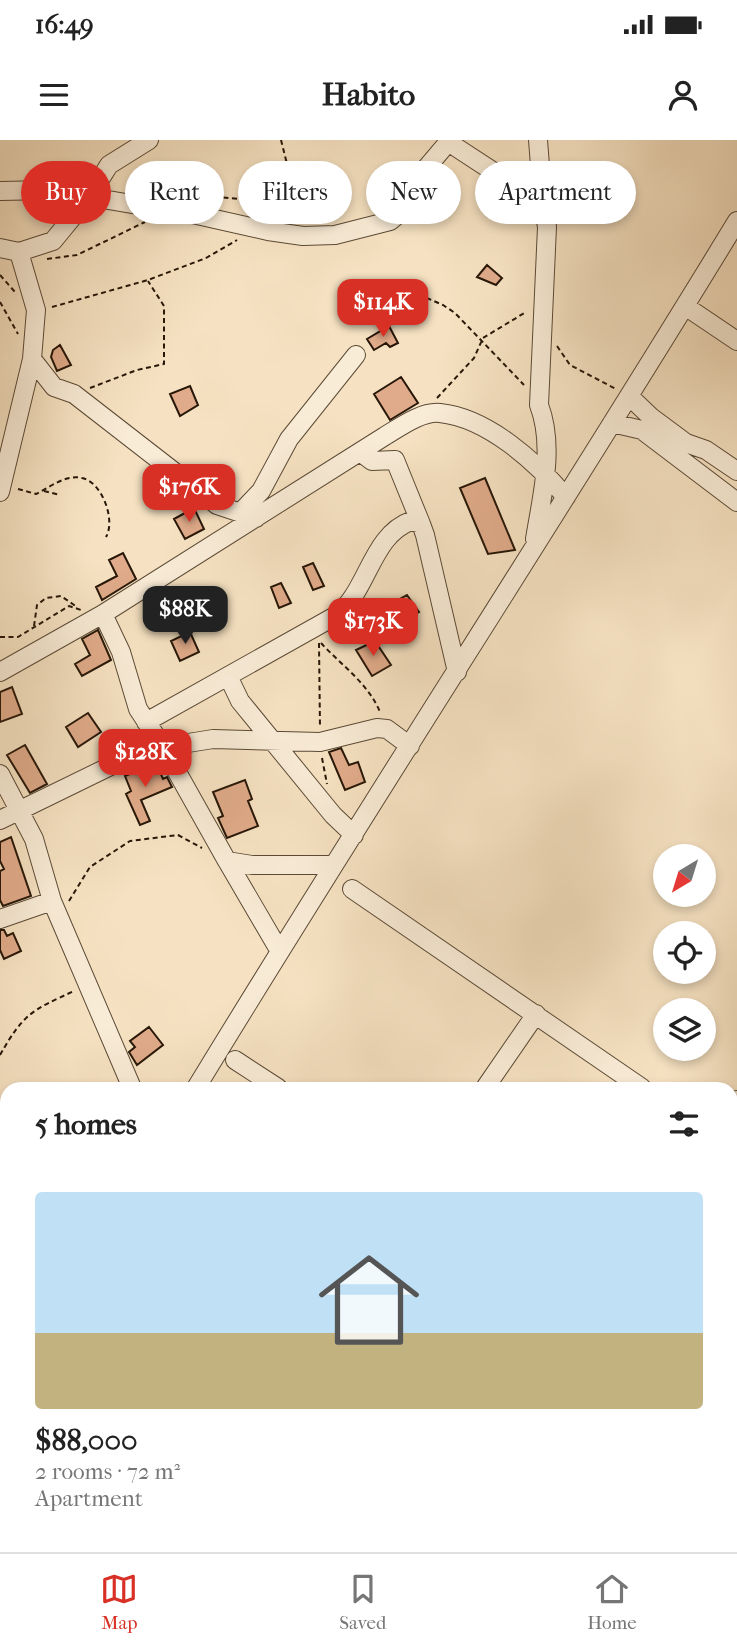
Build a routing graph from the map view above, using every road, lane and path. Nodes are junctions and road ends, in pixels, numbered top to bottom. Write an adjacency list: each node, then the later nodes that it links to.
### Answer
1 (149, 140): 6 (street)
2 (538, 140): 5 (street)
3 (449, 141): 4 (street); 9 (street)
4 (479, 161)
5 (540, 161)
6 (111, 164)
7 (0, 191): 8 (street)
8 (21, 191)
9 (111, 201)
10 (737, 221): 20 (street)
11 (67, 224): 15 (street)
12 (546, 224): 19 (street)
13 (242, 238): 16 (path)
14 (0, 248): 15 (street)
15 (19, 253): 21 (street)
16 (148, 280): 21 (path); 30 (path)
17 (411, 291): 24 (path)
18 (0, 302): 22 (path)
19 (543, 302): 24 (path); 41 (street)
20 (685, 306): 23 (street); 31 (street)
21 (36, 310): 27 (street)
22 (20, 337)
23 (737, 341)
24 (481, 342): 28 (path); 33 (path)
25 (555, 344): 31 (path)
26 (356, 355): 48 (street)
27 (33, 359): 29 (street); 32 (street)
28 (525, 386)
29 (54, 387): 30 (street); 32 (street)
30 (74, 394): 47 (street)
31 (629, 396): 34 (street); 35 (street)
32 (23, 397): 42 (street)
33 (438, 412): 38 (street); 41 (street)
34 (612, 423): 35 (street); 45 (street)
35 (647, 424): 36 (street)
36 (668, 439): 37 (street); 39 (street)
37 (706, 450): 39 (street); 40 (street)
38 (360, 452): 48 (street); 49 (street)
39 (693, 471): 46 (street)
40 (737, 471)
41 (545, 472): 45 (street); 52 (street)
42 (2, 487): 43 (path)
43 (43, 491): 44 (path); 50 (path)
44 (60, 495)
45 (566, 497): 52 (street)
46 (737, 502)
47 (217, 505): 48 (street); 51 (street)
48 (248, 515): 51 (street)
49 (421, 524): 56 (street); 58 (street)
50 (106, 537)
51 (222, 539): 54 (street)
52 (534, 546): 58 (street)
53 (78, 608): 54 (path); 55 (path); 55 (path)
54 (98, 617): 59 (street); 61 (street)
55 (34, 626): 57 (path)
56 (315, 627): 60 (street); 62 (path)
57 (0, 638)
58 (457, 672): 64 (street)
59 (0, 673)
60 (228, 676): 61 (street); 63 (street)
61 (146, 722): 65 (street)
62 (387, 729): 63 (street); 64 (street)
63 (274, 743): 65 (street); 69 (street)
64 (410, 746): 69 (street)
65 (163, 747): 67 (street); 70 (street)
66 (0, 774): 67 (street)
67 (20, 813): 68 (street); 73 (street)
68 (0, 820)
69 (354, 835): 71 (street)
70 (227, 861): 71 (street); 73 (path); 75 (street)
71 (333, 865): 75 (street)
72 (352, 888): 77 (street)
73 (56, 909): 74 (street); 76 (street)
74 (0, 919)
75 (279, 950): 81 (street)
76 (88, 984): 78 (path); 80 (street)
77 (536, 1014): 83 (street); 84 (street)
78 (0, 1055)
79 (235, 1060): 82 (street)
80 (129, 1082)
81 (200, 1082)
82 (269, 1082)
83 (489, 1082)
84 (633, 1082)

